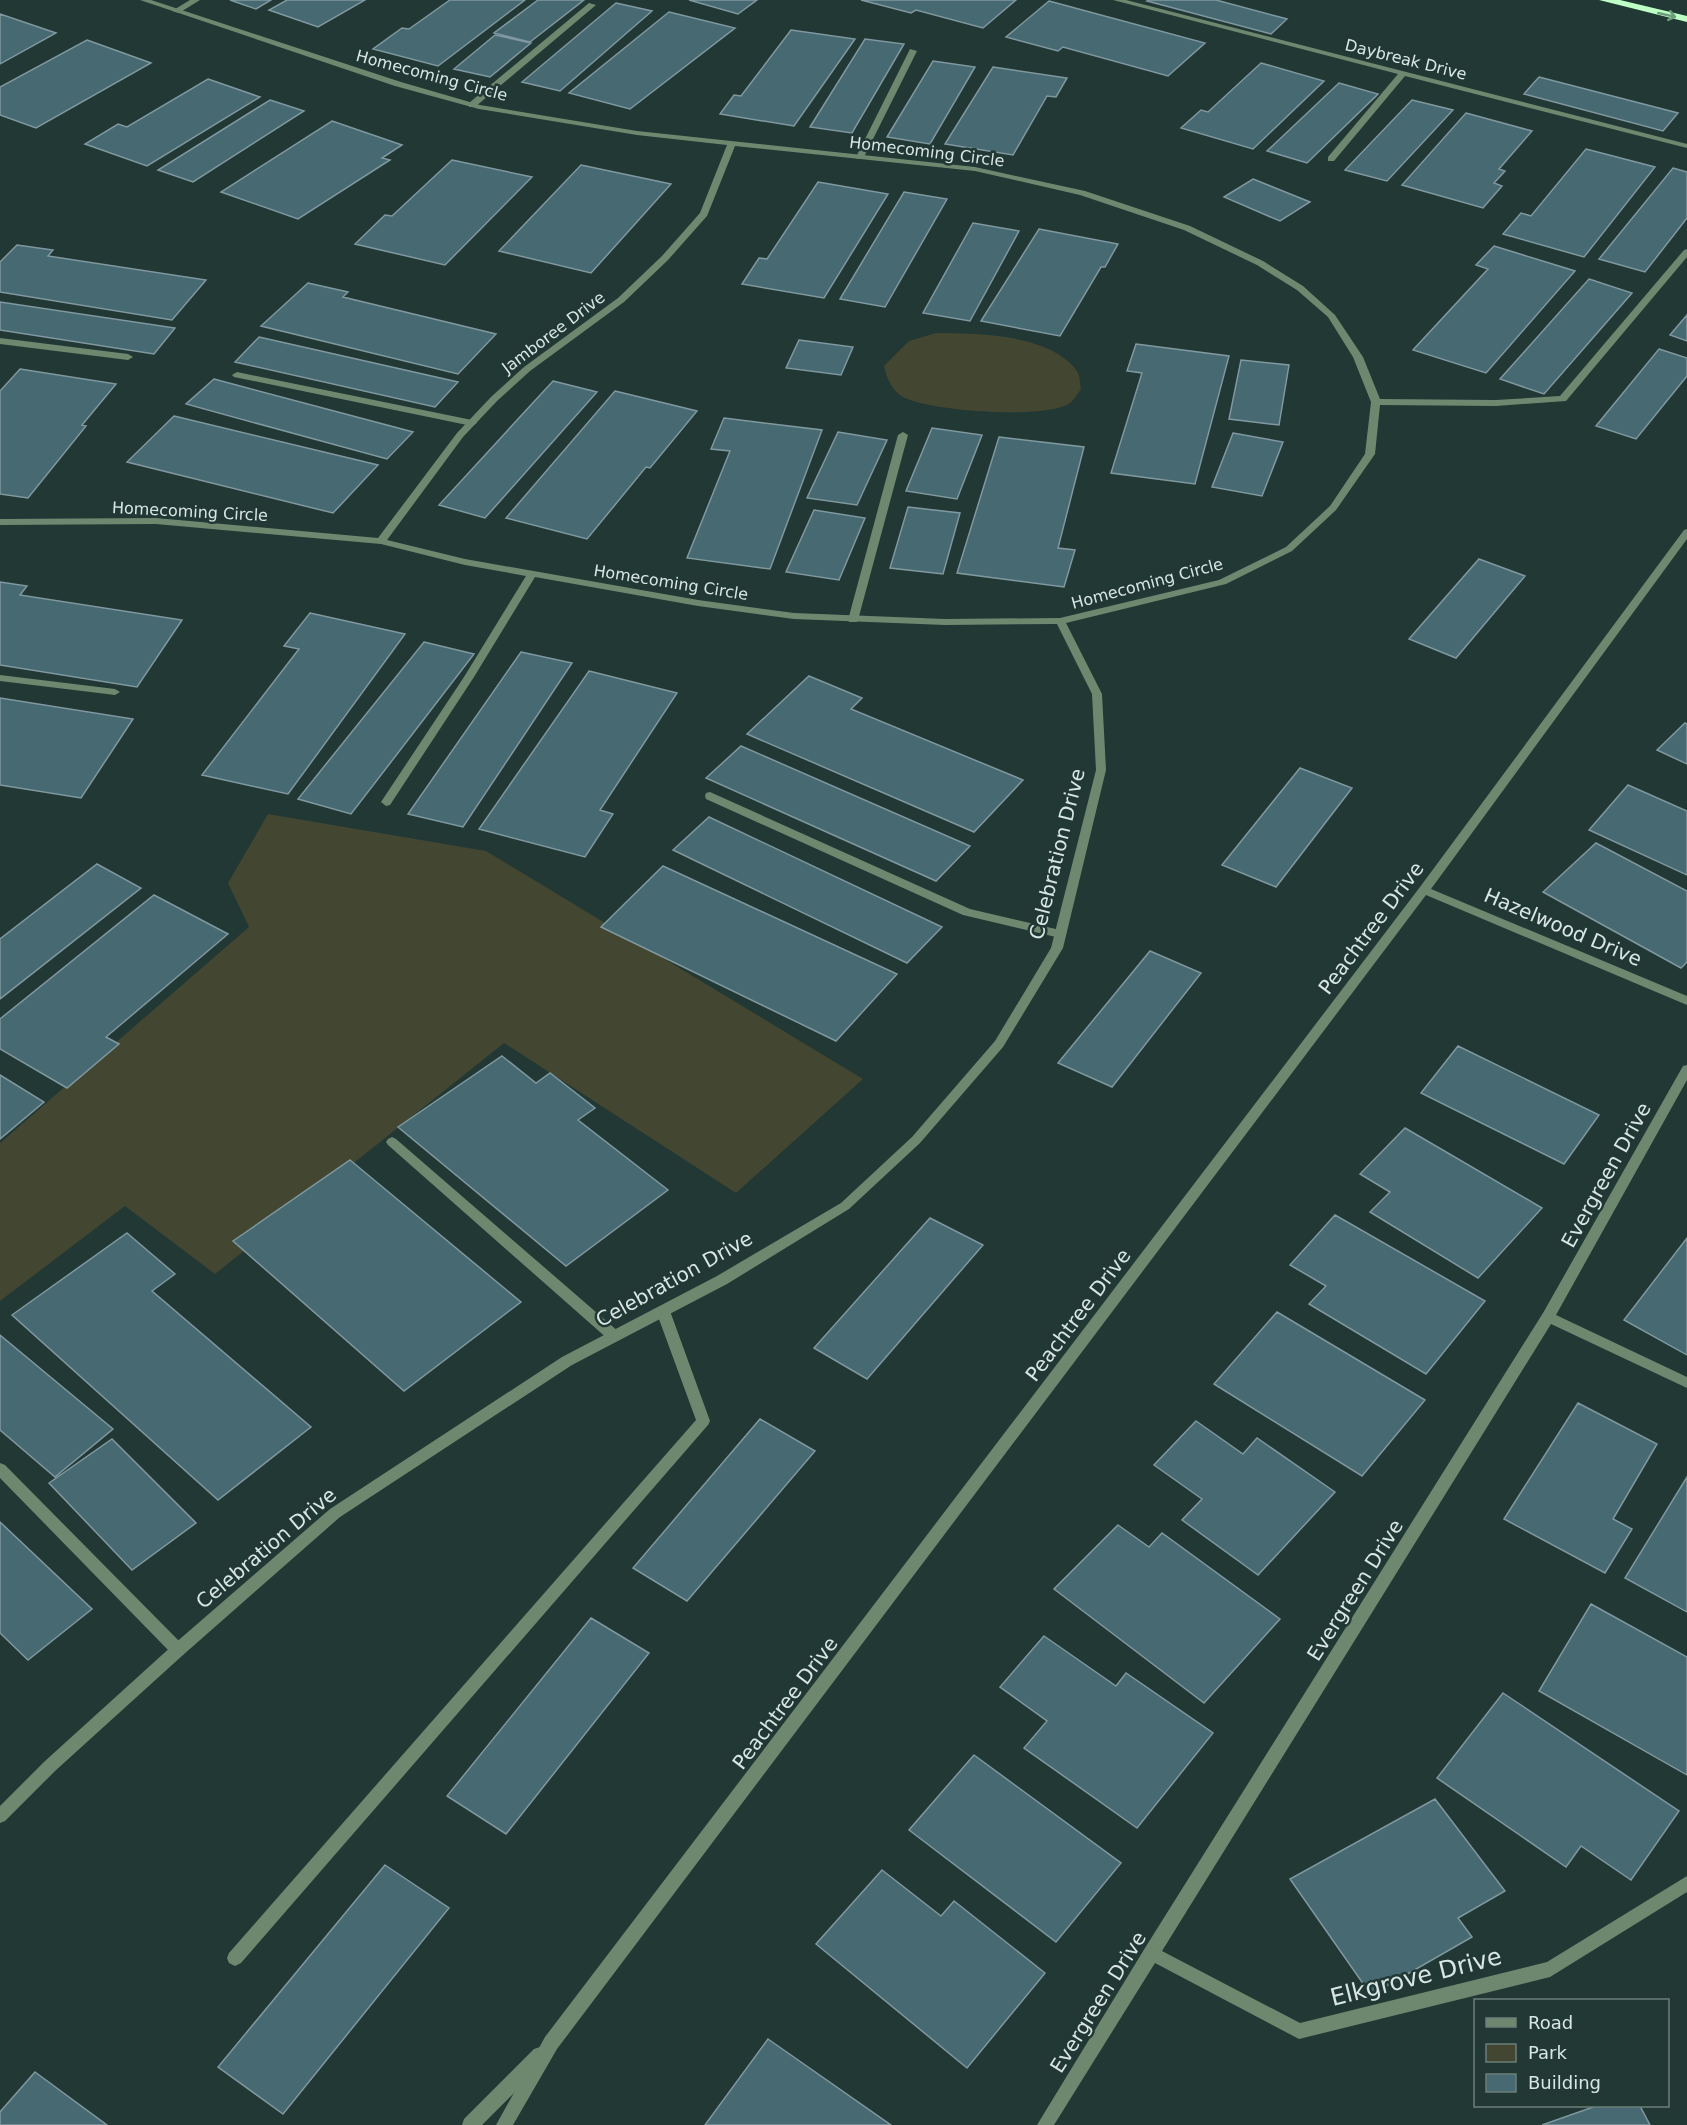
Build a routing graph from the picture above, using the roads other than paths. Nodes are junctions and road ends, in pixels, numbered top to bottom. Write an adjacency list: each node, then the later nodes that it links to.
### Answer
1 (144, 0): 6 (street, Homecoming Circle)
2 (196, 0): 6 (street)
3 (1117, 0): 9 (street, Daybreak Drive)
4 (1605, 0): 7 (highway, one-way to 7)
5 (592, 5): 10 (street)
6 (176, 11): 10 (street, Homecoming Circle)
7 (1687, 19)
8 (913, 51): 13 (street)
9 (1403, 74): 12 (street, Daybreak Drive); 14 (street)
10 (472, 105): 11 (street, Homecoming Circle)
11 (732, 143): 13 (street, Homecoming Circle); 20 (street, Jamboree Drive)
12 (1687, 146)
13 (860, 157): 19 (street, Homecoming Circle)
14 (1331, 159)
15 (1687, 252): 19 (street)
16 (0, 341): 17 (street)
17 (128, 357)
18 (237, 375): 20 (street)
19 (1376, 402): 27 (street, Homecoming Circle)
20 (472, 423): 24 (street, Jamboree Drive)
21 (903, 435): 26 (street)
22 (0, 522): 24 (street, Homecoming Circle)
23 (1687, 532): 32 (street, Peachtree Drive)
24 (381, 541): 25 (street, Homecoming Circle)
25 (532, 574): 26 (street, Homecoming Circle); 31 (street)
26 (853, 620): 27 (street, Homecoming Circle)
27 (1060, 621): 33 (street, Celebration Drive)
28 (0, 678): 29 (street)
29 (115, 692)
30 (710, 796): 33 (street)
31 (386, 802)
32 (1424, 890): 34 (street, Hazelwood Drive); 47 (street, Peachtree Drive)
33 (1060, 934): 37 (street, Celebration Drive)
34 (1687, 1000)
35 (1687, 1069): 38 (street, Evergreen Drive)
36 (393, 1142): 39 (street)
37 (663, 1311): 39 (street, Celebration Drive); 46 (street)
38 (1548, 1317): 40 (street); 45 (street, Evergreen Drive)
39 (614, 1336): 42 (street, Celebration Drive)
40 (1687, 1383)
41 (0, 1469): 42 (street)
42 (178, 1650): 43 (street, Celebration Drive)
43 (0, 1816)
44 (1687, 1883): 45 (street, Elkgrove Drive)
45 (1151, 1953): 50 (street, Evergreen Drive)
46 (235, 1958)
47 (551, 2043): 48 (street); 49 (street, Peachtree Drive)
48 (470, 2125)
49 (504, 2125)
50 (1045, 2125)

